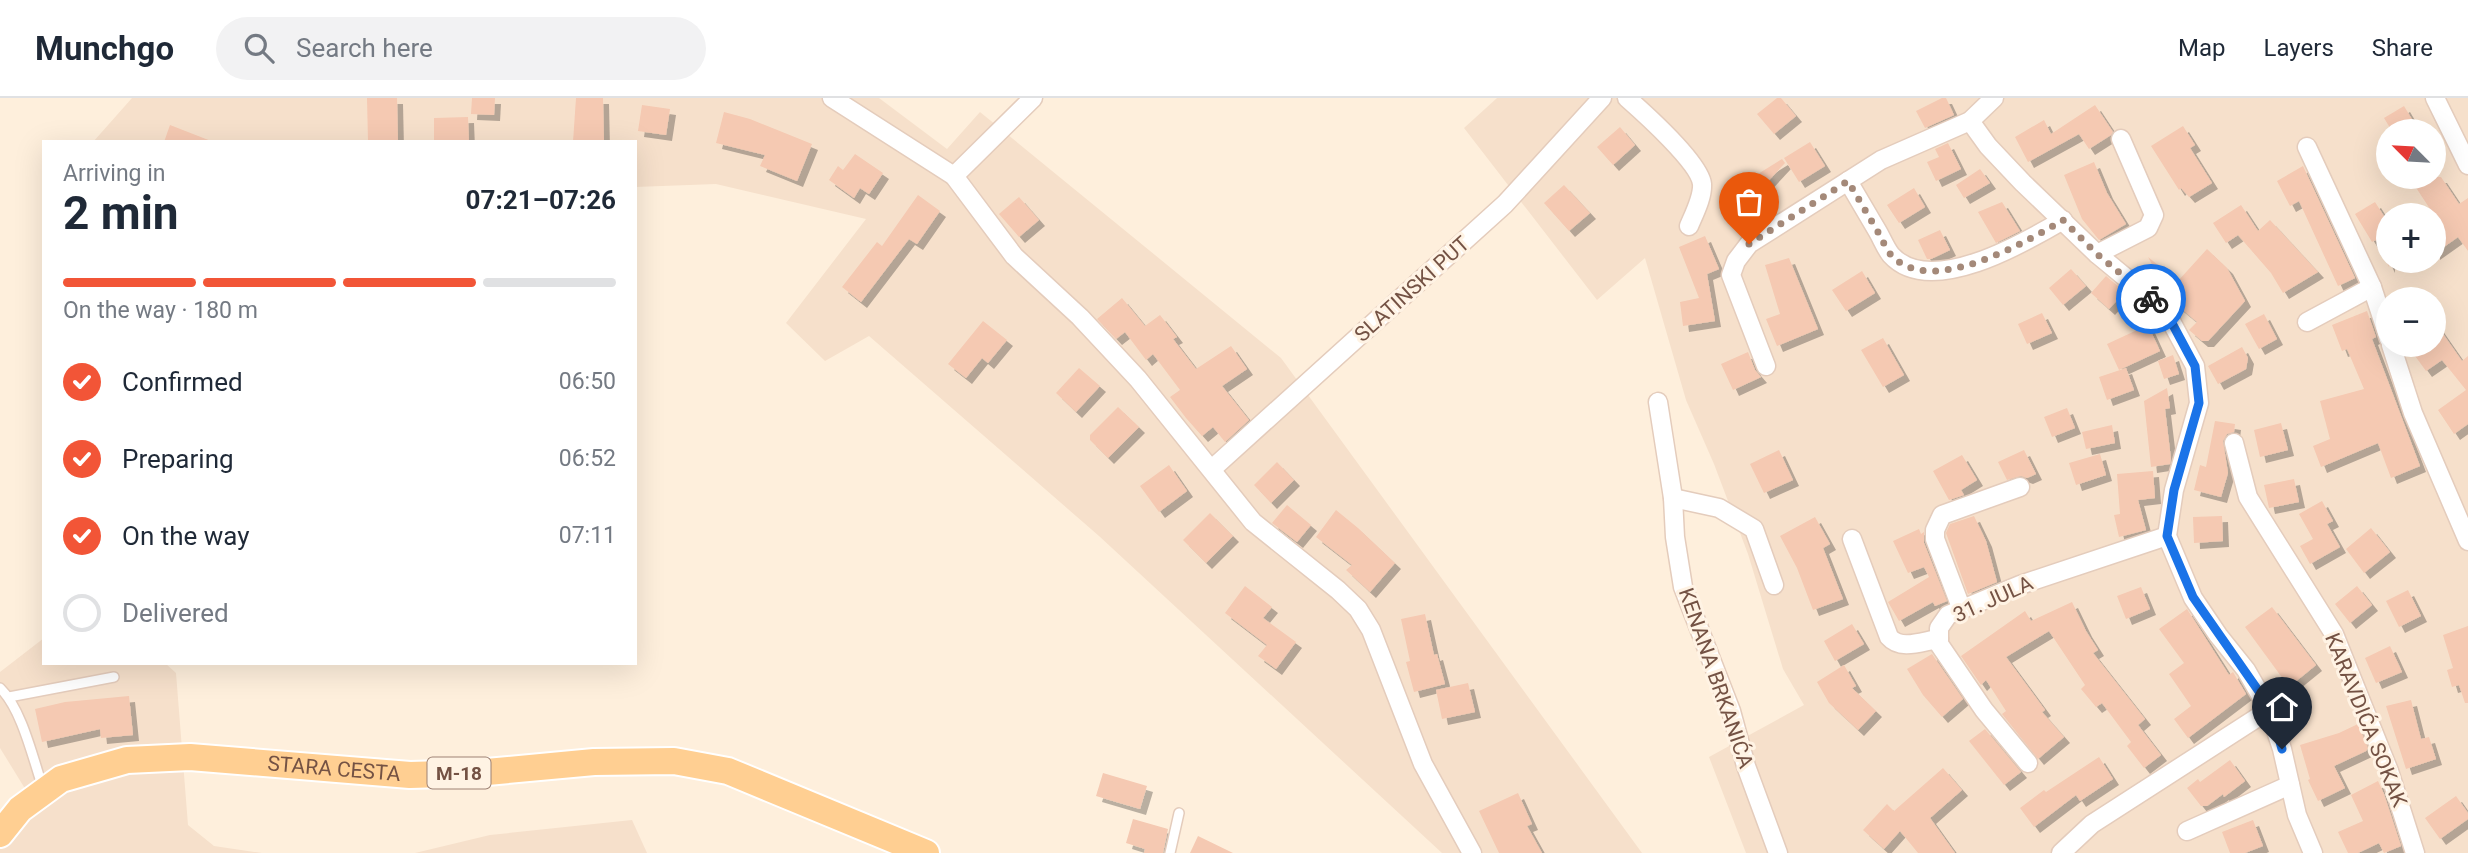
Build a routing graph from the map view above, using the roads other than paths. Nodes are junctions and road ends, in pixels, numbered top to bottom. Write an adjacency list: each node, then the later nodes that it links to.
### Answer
1 (832, 98): 11 (street)
2 (1033, 98): 11 (street)
3 (1602, 98): 23 (street, SLATINSKI PUT)
4 (1627, 98): 14 (street)
5 (1994, 98): 7 (street)
6 (2435, 98): 10 (street)
7 (1970, 121): 12 (street); 13 (street)
8 (2121, 139): 15 (street)
9 (2307, 147): 16 (street)
10 (2468, 165)
11 (954, 176): 23 (street)
12 (1848, 181): 13 (street); 20 (street)
13 (2063, 220): 15 (street)
14 (1689, 226)
15 (2097, 254): 26 (street)
16 (2372, 287): 17 (street); 18 (street)
17 (2376, 299)
18 (2307, 322)
19 (2395, 357): 28 (street)
20 (1766, 366)
21 (1658, 402): 25 (street, KENANA BRKANIĆA)
22 (2234, 443): 48 (street, KARAVDIĆA SOKAK)
23 (1212, 469): 44 (street)
24 (2020, 487): 30 (street)
25 (1673, 498): 29 (street); 45 (street, KENANA BRKANIĆA)
26 (2167, 536): 30 (street, 31. JULA); 35 (street)
27 (1852, 538): 31 (street)
28 (2468, 541)
29 (1774, 584)
30 (1962, 610): 31 (street, 31. JULA)
31 (1939, 639): 36 (street, 31. JULA)
32 (114, 677): 34 (lane)
33 (0, 688): 34 (lane)
34 (9, 697): 38 (lane)
35 (2269, 710): 37 (street); 46 (street)
36 (2028, 763)
37 (2290, 785): 40 (street); 47 (street)
38 (44, 792): 41 (main road, STARA CESTA / M-18); 42 (main road, STARA CESTA / M-18)
39 (1179, 813): 43 (lane)
40 (2187, 831)
41 (0, 834)
42 (926, 853)
43 (1170, 853)
44 (1472, 853)
45 (1778, 853)
46 (2061, 853)
47 (2313, 853)
48 (2415, 853)

